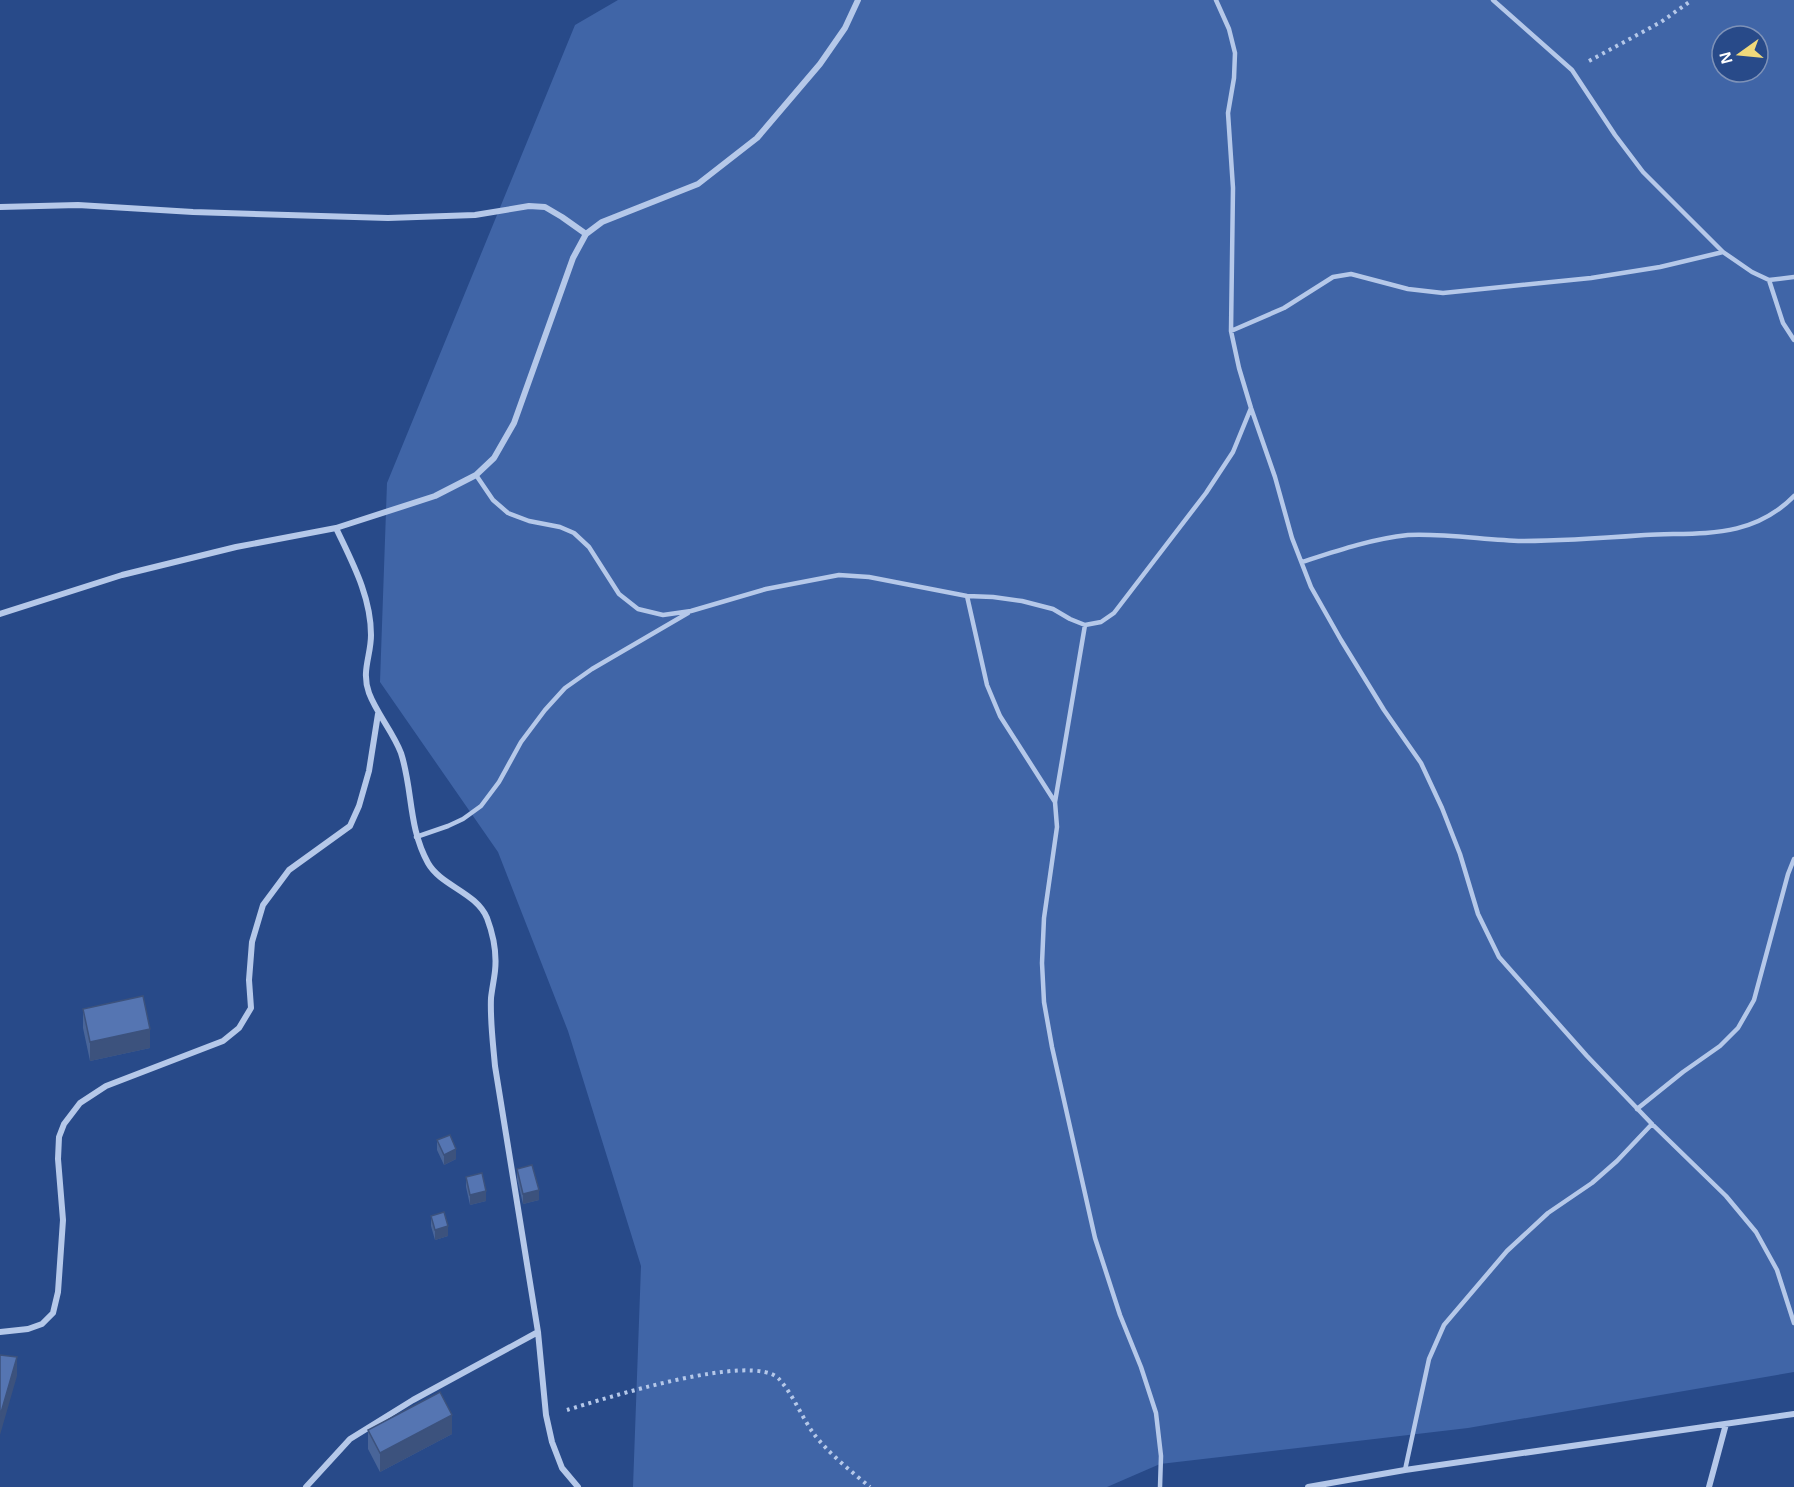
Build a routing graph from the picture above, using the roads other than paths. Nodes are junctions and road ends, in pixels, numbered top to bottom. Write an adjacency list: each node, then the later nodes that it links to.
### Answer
1 (858, 0): 5 (street)
2 (1216, 0): 9 (lane)
3 (1492, 0): 6 (lane)
4 (0, 207): 5 (street)
5 (586, 234): 12 (street)
6 (1723, 252): 8 (lane); 9 (lane)
7 (1794, 277): 8 (lane)
8 (1769, 280): 10 (lane)
9 (1231, 331): 11 (lane)
10 (1794, 340)
11 (1251, 408): 15 (lane); 19 (lane)
12 (476, 475): 14 (street); 17 (lane)
13 (1794, 496): 15 (lane)
14 (336, 528): 18 (street); 20 (street)
15 (1302, 562): 24 (lane)
16 (967, 596): 17 (lane); 19 (lane); 21 (lane)
17 (691, 611): 22 (lane)
18 (0, 614)
19 (1085, 625): 21 (lane)
20 (378, 713): 22 (street); 27 (street)
21 (1055, 802): 34 (lane)
22 (416, 837): 28 (street)
23 (1794, 859): 24 (lane)
24 (1637, 1109): 25 (lane)
25 (1652, 1124): 26 (lane); 31 (lane)
26 (1794, 1323)
27 (0, 1332)
28 (538, 1332): 32 (street); 33 (street)
29 (1794, 1414): 30 (street)
30 (1726, 1424): 31 (street); 36 (street)
31 (1405, 1470): 35 (street)
32 (306, 1487)
33 (578, 1487)
34 (1160, 1487)
35 (1308, 1487)
36 (1709, 1487)

